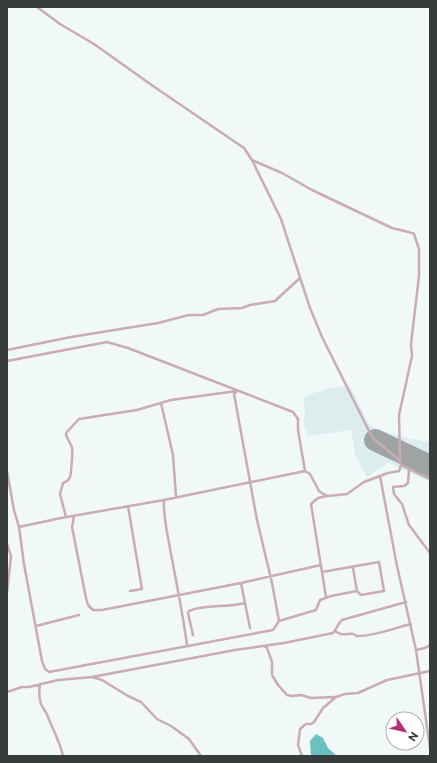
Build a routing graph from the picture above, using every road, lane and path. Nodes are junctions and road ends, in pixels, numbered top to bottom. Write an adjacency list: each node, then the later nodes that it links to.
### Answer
1 (37, 7): 2 (street)
2 (252, 160): 3 (street); 8 (street)
3 (300, 278): 4 (street); 8 (street)
4 (7, 350)
5 (7, 361): 6 (street)
6 (237, 391): 7 (street); 12 (street); 15 (street)
7 (161, 403): 17 (street); 21 (street)
8 (400, 461): 9 (street)
9 (401, 465): 10 (street); 13 (street)
10 (409, 470): 14 (street); 24 (street)
11 (7, 471): 22 (street)
12 (305, 471): 15 (street); 16 (street)
13 (380, 476): 16 (street); 35 (street)
14 (430, 479)
15 (251, 482): 17 (street); 28 (street)
16 (328, 496): 25 (street)
17 (176, 497): 18 (street)
18 (164, 500): 19 (street); 33 (street)
19 (128, 506): 20 (street); 30 (street)
20 (74, 516): 21 (street); 33 (street)
21 (66, 517): 22 (street)
22 (19, 527): 40 (street)
23 (7, 544): 32 (street)
24 (430, 553)
25 (321, 565): 27 (street); 28 (street)
26 (353, 568): 27 (street); 31 (street); 31 (street)
27 (322, 572): 34 (street)
28 (270, 576): 29 (street); 38 (street)
29 (241, 583): 33 (street); 36 (street)
30 (130, 591)
31 (357, 591): 34 (street)
32 (7, 593)
33 (178, 594): 44 (street)
34 (326, 597): 38 (street)
35 (406, 602): 39 (street); 42 (street)
36 (245, 603): 41 (street); 43 (street)
37 (79, 615): 40 (street)
38 (280, 621): 44 (street)
39 (411, 624): 42 (street); 47 (street)
40 (36, 626): 44 (street)
41 (250, 628)
42 (335, 631): 45 (street)
43 (193, 635)
44 (187, 645)
45 (264, 645): 50 (street); 53 (street)
46 (430, 645): 47 (street)
47 (416, 650): 49 (street)
48 (430, 671): 49 (street)
49 (419, 673): 53 (street); 54 (street)
50 (92, 677): 51 (street); 56 (street)
51 (40, 684): 52 (street); 55 (street)
52 (7, 692)
53 (336, 697): 57 (street)
54 (430, 748)
55 (63, 756)
56 (201, 756)
57 (302, 756)

